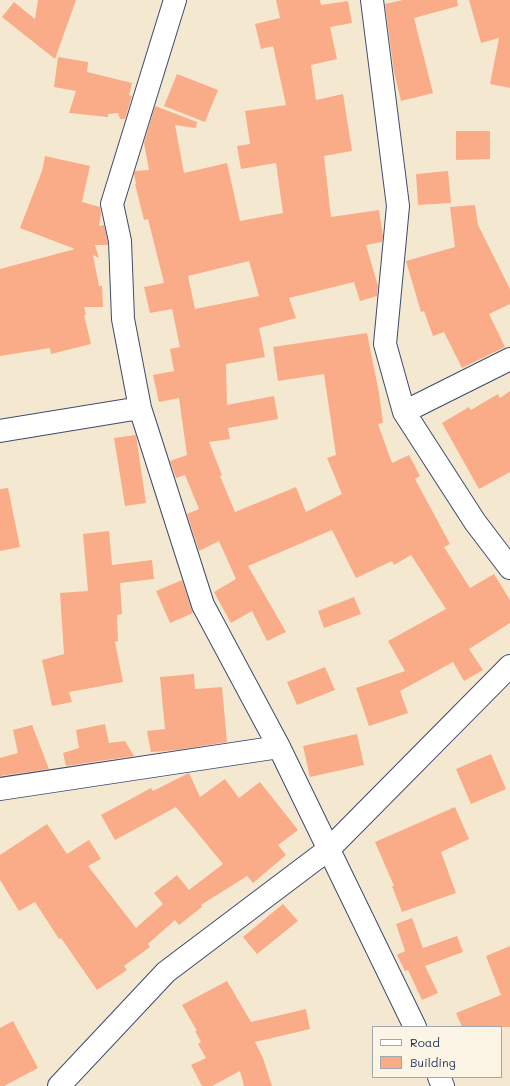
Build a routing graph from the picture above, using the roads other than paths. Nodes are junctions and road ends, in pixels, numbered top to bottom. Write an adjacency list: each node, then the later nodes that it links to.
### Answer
1 (176, 0): 4 (street)
2 (372, 0): 5 (street)
3 (510, 359): 5 (street)
4 (140, 408): 6 (street); 9 (street)
5 (404, 412): 7 (street)
6 (0, 431)
7 (510, 568)
8 (510, 666): 11 (street)
9 (279, 746): 10 (street); 11 (street)
10 (0, 789)
11 (329, 849): 12 (street); 13 (street)
12 (415, 1026)
13 (59, 1086)

